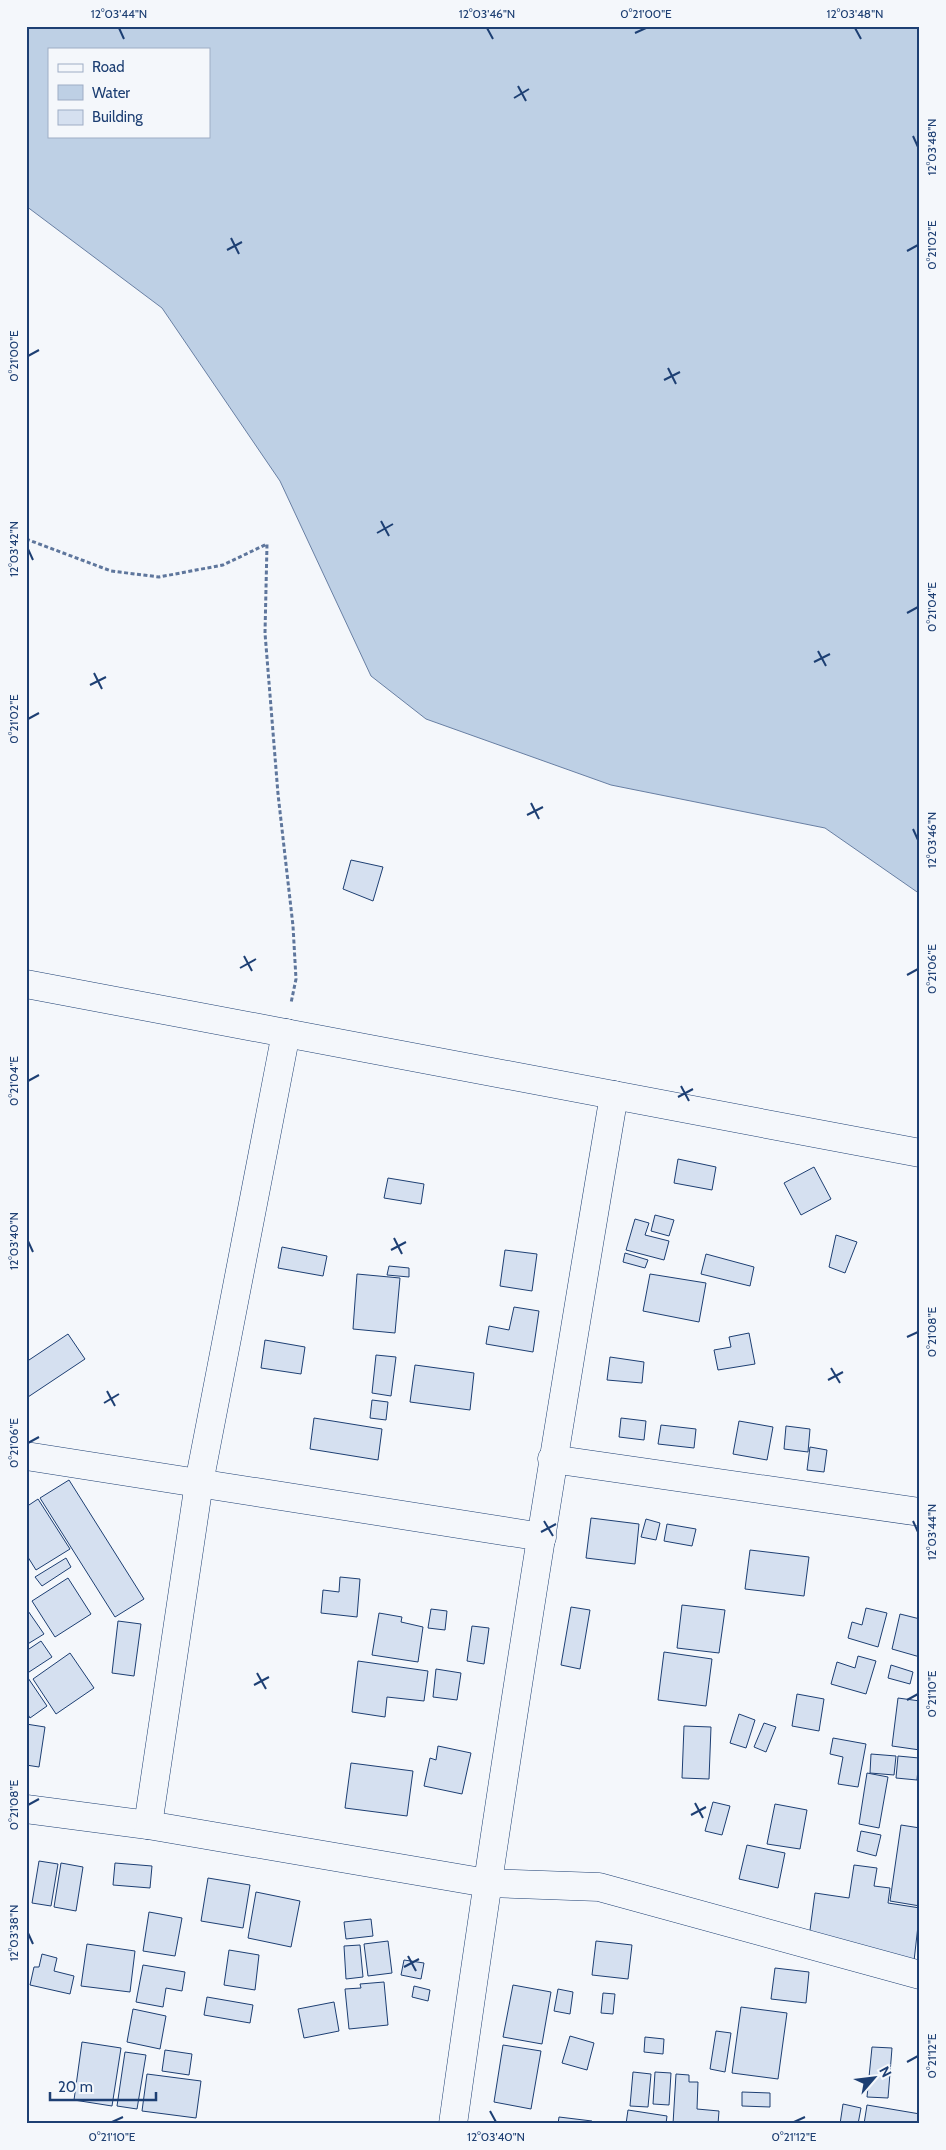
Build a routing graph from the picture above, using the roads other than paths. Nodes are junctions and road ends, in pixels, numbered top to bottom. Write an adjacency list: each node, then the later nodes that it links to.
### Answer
1 (26, 984): 2 (street)
2 (286, 1033): 3 (street); 7 (street)
3 (614, 1095): 4 (street); 6 (street)
4 (920, 1153)
5 (26, 1456): 7 (street)
6 (552, 1459): 8 (street); 9 (street)
7 (199, 1483): 9 (street); 11 (street)
8 (920, 1512)
9 (542, 1537): 12 (street)
10 (26, 1809): 11 (street)
11 (148, 1825): 12 (street)
12 (487, 1883): 13 (street); 14 (street)
13 (920, 1975)
14 (453, 2124)

